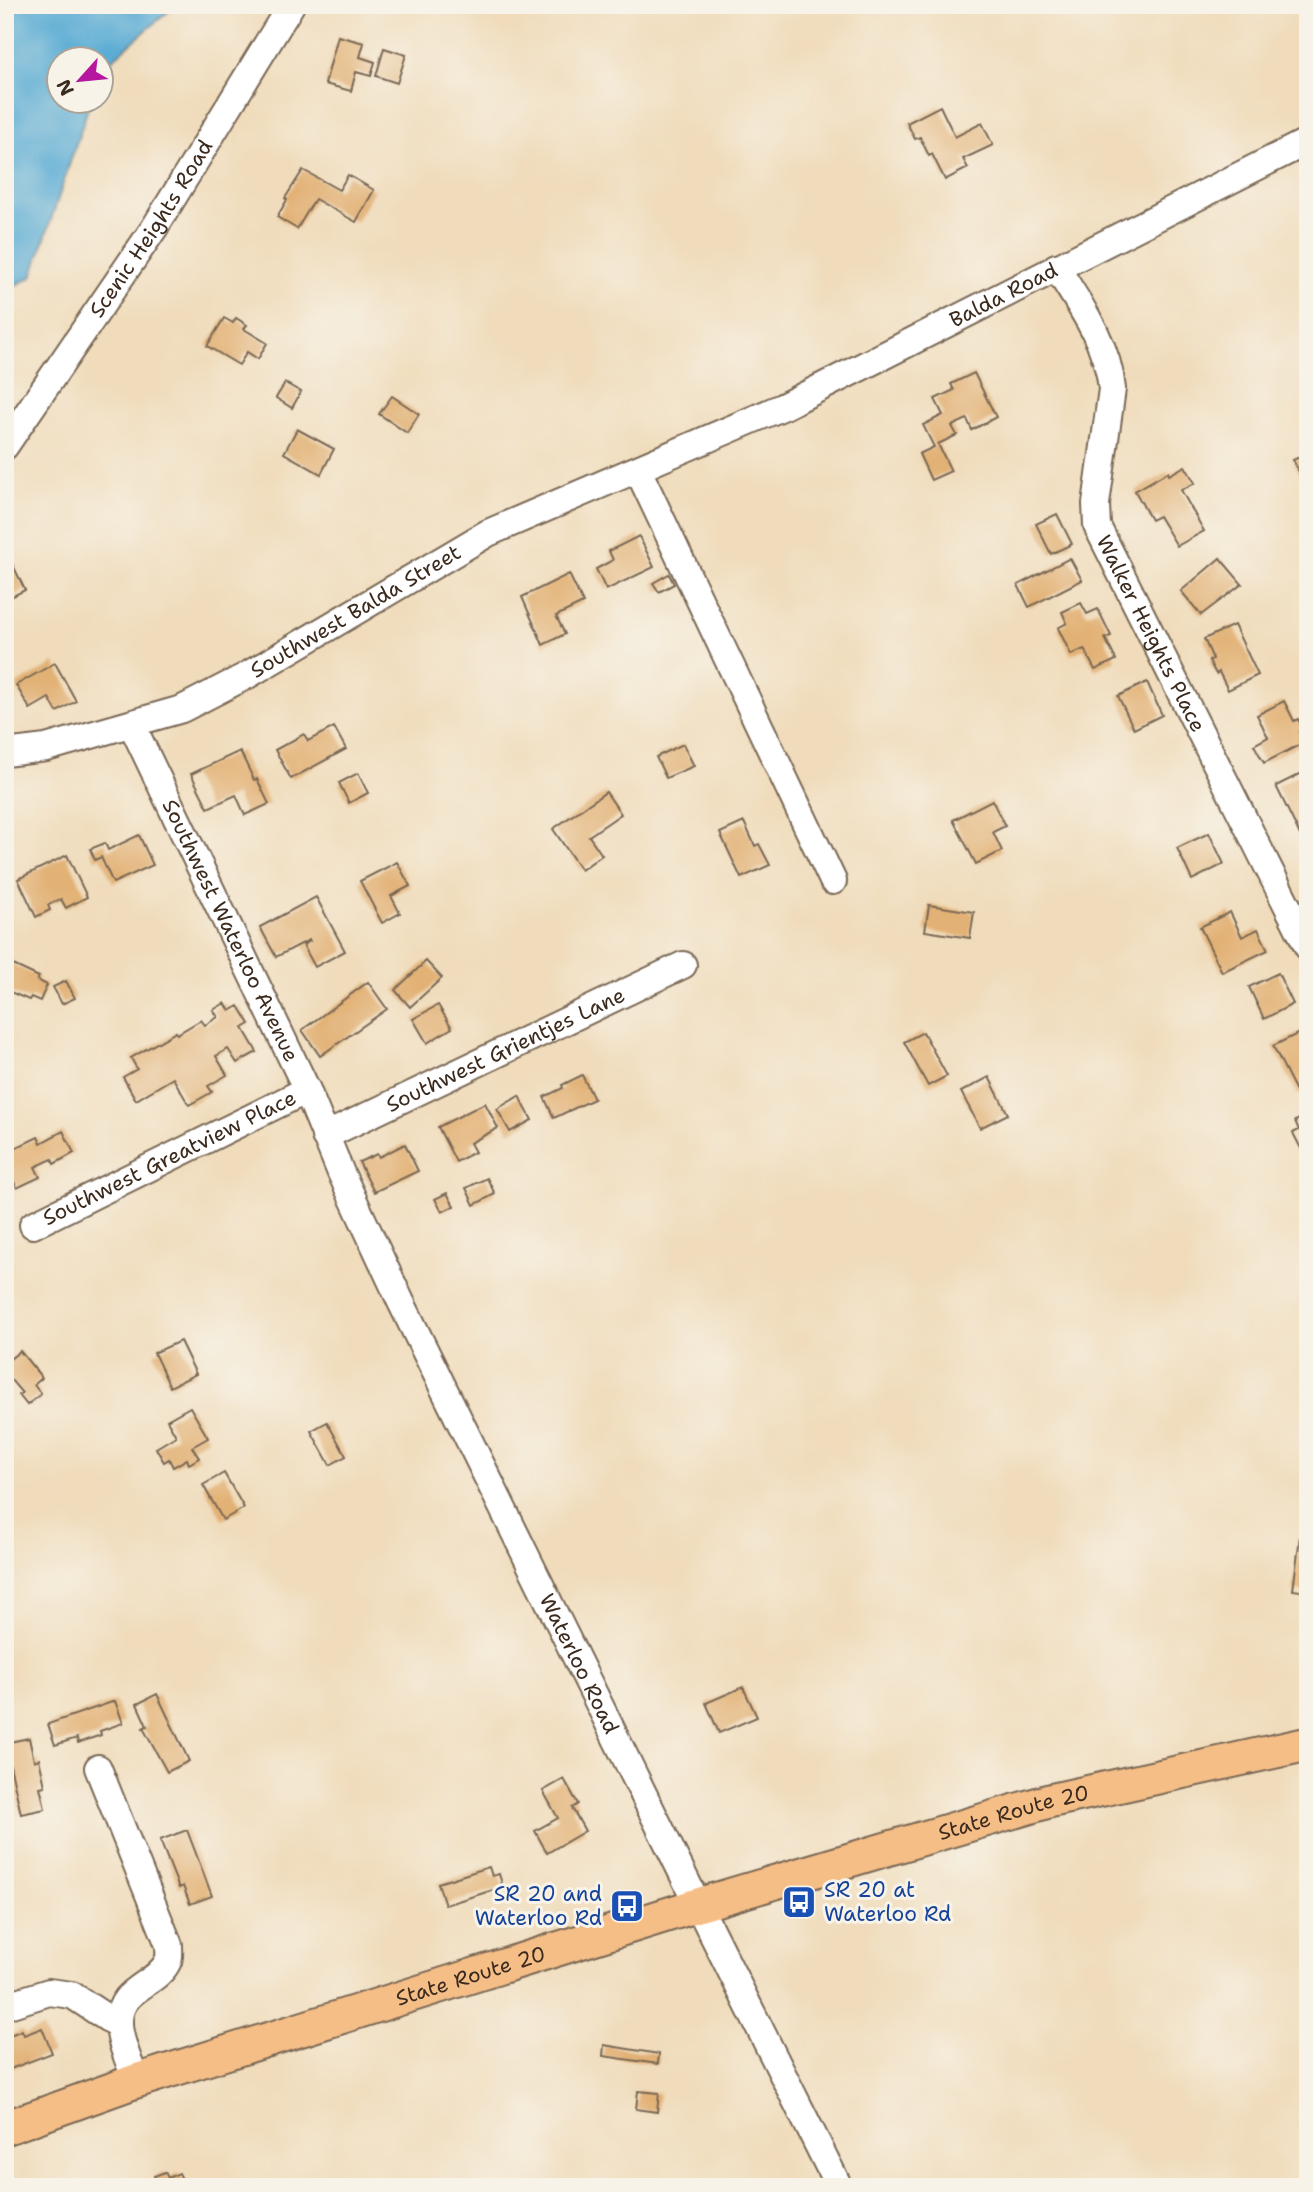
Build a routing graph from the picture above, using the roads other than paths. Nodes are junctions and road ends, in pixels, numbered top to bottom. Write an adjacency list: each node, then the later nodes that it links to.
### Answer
1 (291, 5): 5 (street, Scenic Heights Road)
2 (1308, 141): 3 (street, Balda Road)
3 (1056, 267): 4 (street, Balda Road); 10 (street, Walker Heights Place)
4 (698, 443): 6 (street, Southwest Balda Street)
5 (5, 446)
6 (638, 470): 7 (street, Southwest Balda Street); 9 (street)
7 (132, 724): 8 (street, Southwest Balda Street); 12 (street, Southwest Waterloo Avenue)
8 (5, 753)
9 (833, 881)
10 (1308, 947)
11 (683, 965): 13 (street, Southwest Grientjes Lane)
12 (307, 1090): 13 (street, Southwest Waterloo Avenue); 14 (street, Southwest Greatview Place)
13 (326, 1136): 17 (street, Waterloo Road)
14 (33, 1225)
15 (1308, 1744): 17 (main road, State Route 20)
16 (98, 1768): 19 (street)
17 (698, 1905): 20 (main road, State Route 20); 22 (street, Waterloo Road)
18 (5, 2007): 19 (street)
19 (119, 2026): 20 (street)
20 (136, 2081): 21 (main road, State Route 20)
21 (5, 2128)
22 (839, 2187)

